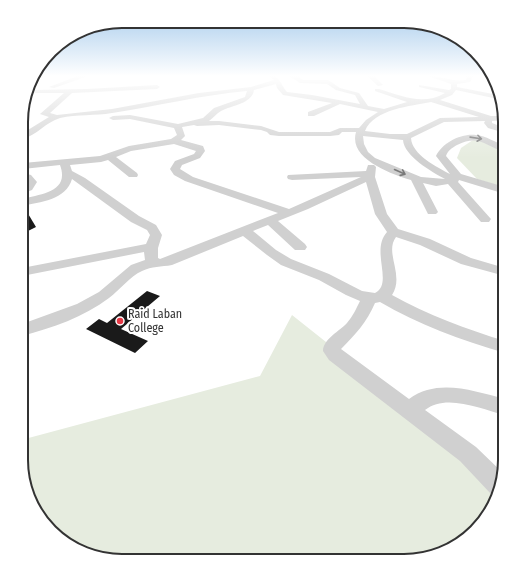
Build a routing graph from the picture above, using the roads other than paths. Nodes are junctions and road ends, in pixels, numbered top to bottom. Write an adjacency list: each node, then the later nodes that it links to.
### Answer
1 (57, 103): 12 (street)
2 (151, 103): 12 (street)
3 (234, 103): 16 (street)
4 (337, 103): 11 (street)
5 (346, 103): 9 (street)
6 (367, 103): 9 (street)
7 (411, 103): 10 (street)
8 (432, 103): 15 (street)
9 (365, 107): 10 (street)
10 (385, 111): 22 (street)
11 (311, 114)
12 (57, 116): 23 (street)
13 (95, 120): 18 (street)
14 (498, 120): 15 (street)
15 (490, 122): 17 (street); 20 (street); 24 (street)
16 (196, 124): 18 (street); 22 (street)
17 (451, 124)
18 (179, 126): 25 (street)
19 (295, 126): 22 (street)
20 (498, 127)
21 (385, 128): 22 (street)
22 (362, 130): 24 (street); 28 (street)
23 (28, 133)
24 (406, 133): 36 (street)
25 (174, 141): 27 (street); 40 (street)
26 (498, 146): 36 (street, one-way to 26)
27 (109, 156): 30 (street); 31 (street)
28 (371, 159): 32 (street); 35 (street, one-way to 35)
29 (28, 166): 30 (street)
30 (66, 168): 39 (street); 46 (street)
31 (133, 175)
32 (371, 175): 33 (street); 40 (street); 45 (street)
33 (292, 177)
34 (28, 178): 37 (street)
35 (415, 178): 36 (street); 41 (street)
36 (454, 179): 38 (street); 42 (street)
37 (28, 188)
38 (498, 189)
39 (28, 201)
40 (290, 212): 43 (street)
41 (432, 212)
42 (485, 219)
43 (269, 220): 44 (street); 47 (street)
44 (245, 231): 48 (street); 51 (street)
45 (394, 232): 49 (street); 51 (street)
46 (151, 247): 48 (street); 50 (street)
47 (300, 247)
48 (154, 262): 52 (street)
49 (498, 270)
50 (28, 271)
51 (375, 297): 53 (street); 55 (street)
52 (28, 328)
53 (498, 345)
54 (498, 405): 55 (street)
55 (409, 410): 56 (street)
56 (495, 482)

